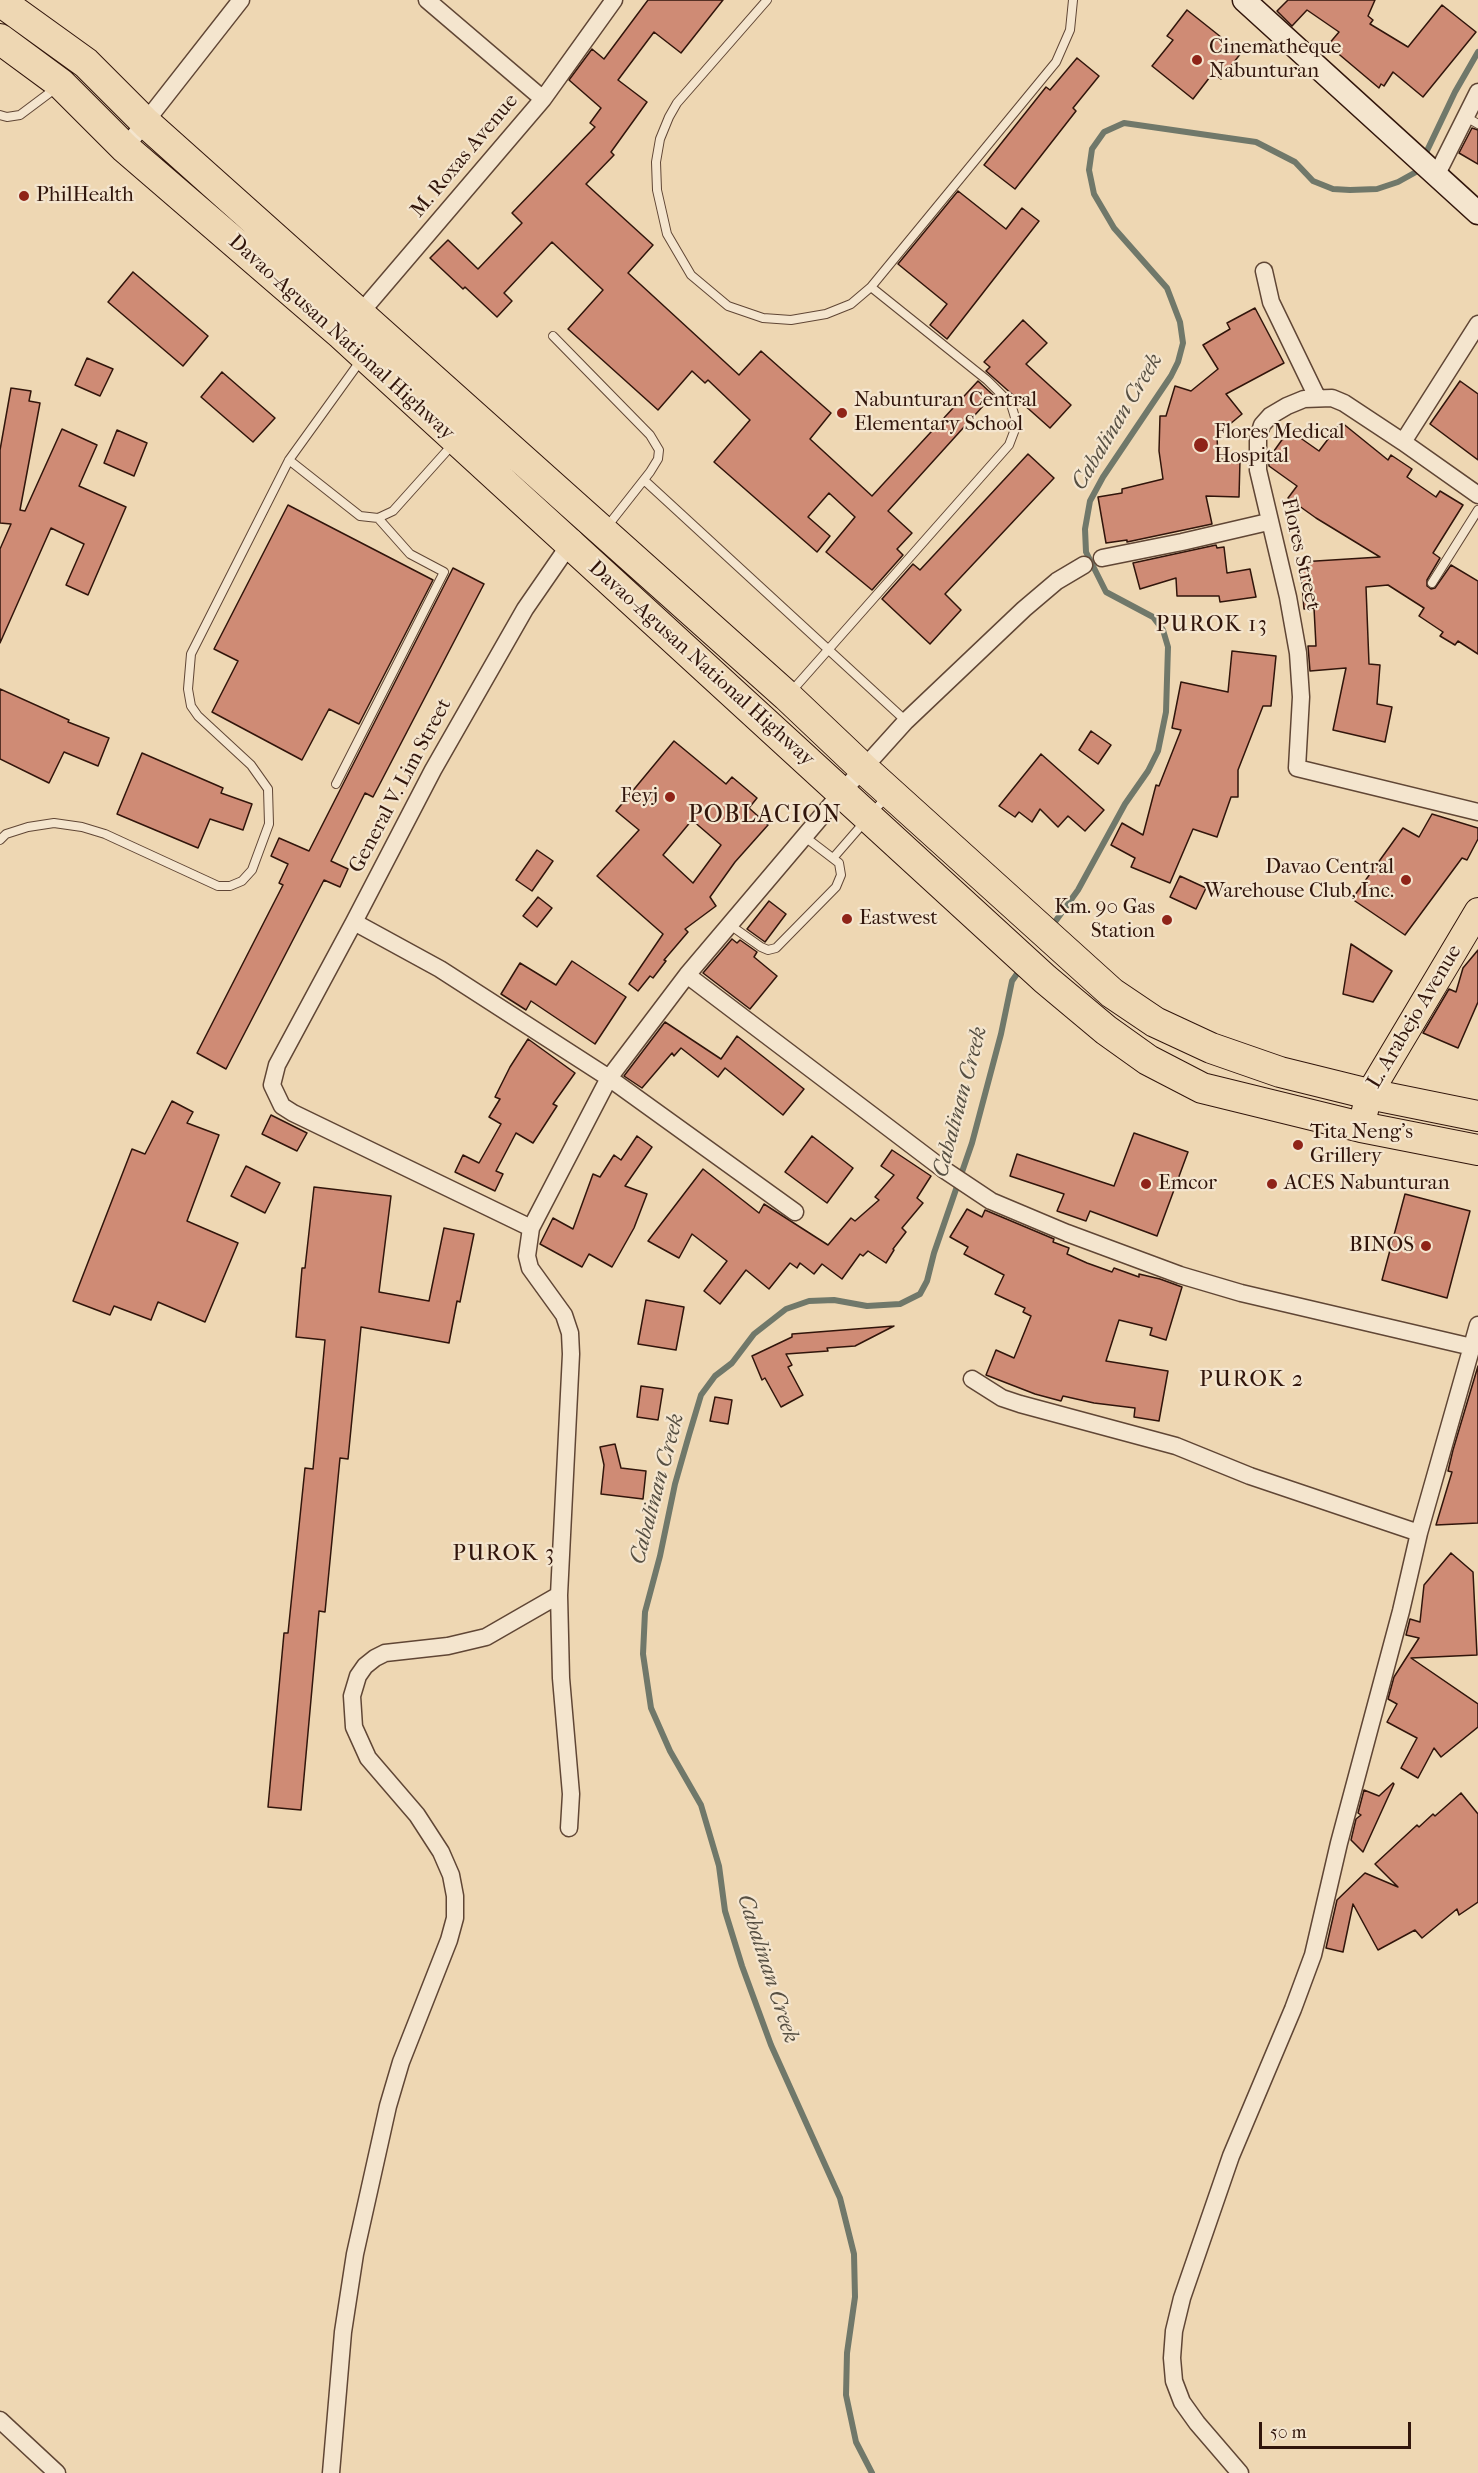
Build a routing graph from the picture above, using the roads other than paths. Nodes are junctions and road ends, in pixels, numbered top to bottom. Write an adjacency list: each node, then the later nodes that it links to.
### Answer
1 (241, 0): 14 (street)
2 (427, 0): 11 (street)
3 (614, 0): 11 (street, M. Roxas Avenue)
4 (767, 0): 19 (lane)
5 (1073, 0): 19 (lane)
6 (1244, 0): 16 (street)
7 (0, 1): 14 (highway, Davao-Agusan National Highway)
8 (0, 39): 9 (highway, Davao-Agusan National Highway)
9 (61, 84): 12 (lane); 15 (highway, Davao-Agusan National Highway)
10 (1478, 92): 13 (street)
11 (543, 99): 21 (street, M. Roxas Avenue)
12 (0, 115)
13 (1472, 121): 16 (street)
14 (146, 123): 15 (street); 21 (highway, Davao-Agusan National Highway)
15 (125, 148): 21 (highway, Davao-Agusan National Highway)
16 (1434, 171): 17 (street)
17 (1478, 213)
18 (1264, 271): 24 (street)
19 (871, 287): 37 (lane)
20 (1478, 324): 26 (street)
21 (350, 325): 23 (highway, Davao-Agusan National Highway); 33 (highway, Davao-Agusan National Highway)
22 (553, 336): 28 (lane)
23 (364, 356): 25 (highway, Davao-Agusan National Highway); 27 (lane)
24 (1317, 397): 26 (street); 32 (street, Flores Street)
25 (456, 441): 31 (lane); 33 (highway, Davao-Agusan National Highway)
26 (1403, 442): 29 (street)
27 (289, 460): 31 (lane); 47 (lane)
28 (644, 480): 33 (lane); 37 (lane)
29 (1478, 495)
30 (1478, 510): 36 (lane)
31 (378, 518): 41 (lane)
32 (1268, 522): 34 (street); 44 (street, Flores Street)
33 (588, 540): 38 (highway, Davao-Agusan National Highway); 42 (highway, Davao-Agusan National Highway); 50 (street, General V. Lim Street)
34 (1102, 558)
35 (1084, 565): 39 (street)
36 (1432, 583)
37 (827, 651): 38 (lane); 39 (lane)
38 (787, 696): 40 (highway, Davao-Agusan National Highway)
39 (906, 722): 40 (street)
40 (864, 769): 42 (street); 43 (highway, Davao-Agusan National Highway)
41 (336, 784)
42 (842, 792): 45 (highway, Davao-Agusan National Highway); 46 (street)
43 (891, 792): 45 (lane); 54 (highway, Davao-Agusan National Highway)
44 (1478, 812)
45 (868, 816): 48 (lane); 56 (highway, Davao-Agusan National Highway)
46 (805, 837): 48 (lane); 51 (street)
47 (0, 840)
48 (834, 857): 51 (lane)
49 (1478, 911): 54 (main road, L. Arabejo Avenue)
50 (354, 922): 53 (street); 59 (street, General V. Lim Street)
51 (730, 925): 52 (street)
52 (687, 975): 53 (street); 61 (street)
53 (609, 1078): 58 (street); 59 (street)
54 (1369, 1094): 55 (highway, Davao-Agusan National Highway); 56 (main road, L. Arabejo Avenue)
55 (1478, 1116)
56 (1361, 1127): 57 (highway, Davao-Agusan National Highway)
57 (1478, 1150)
58 (795, 1212)
59 (531, 1228): 64 (street)
60 (1478, 1325): 61 (street)
61 (1472, 1347): 63 (street)
62 (972, 1379): 63 (street)
63 (1419, 1533): 69 (street)
64 (559, 1595): 65 (street); 68 (street)
65 (569, 1828)
66 (0, 2420): 67 (street)
67 (57, 2473)
68 (332, 2473)
69 (1240, 2473)

